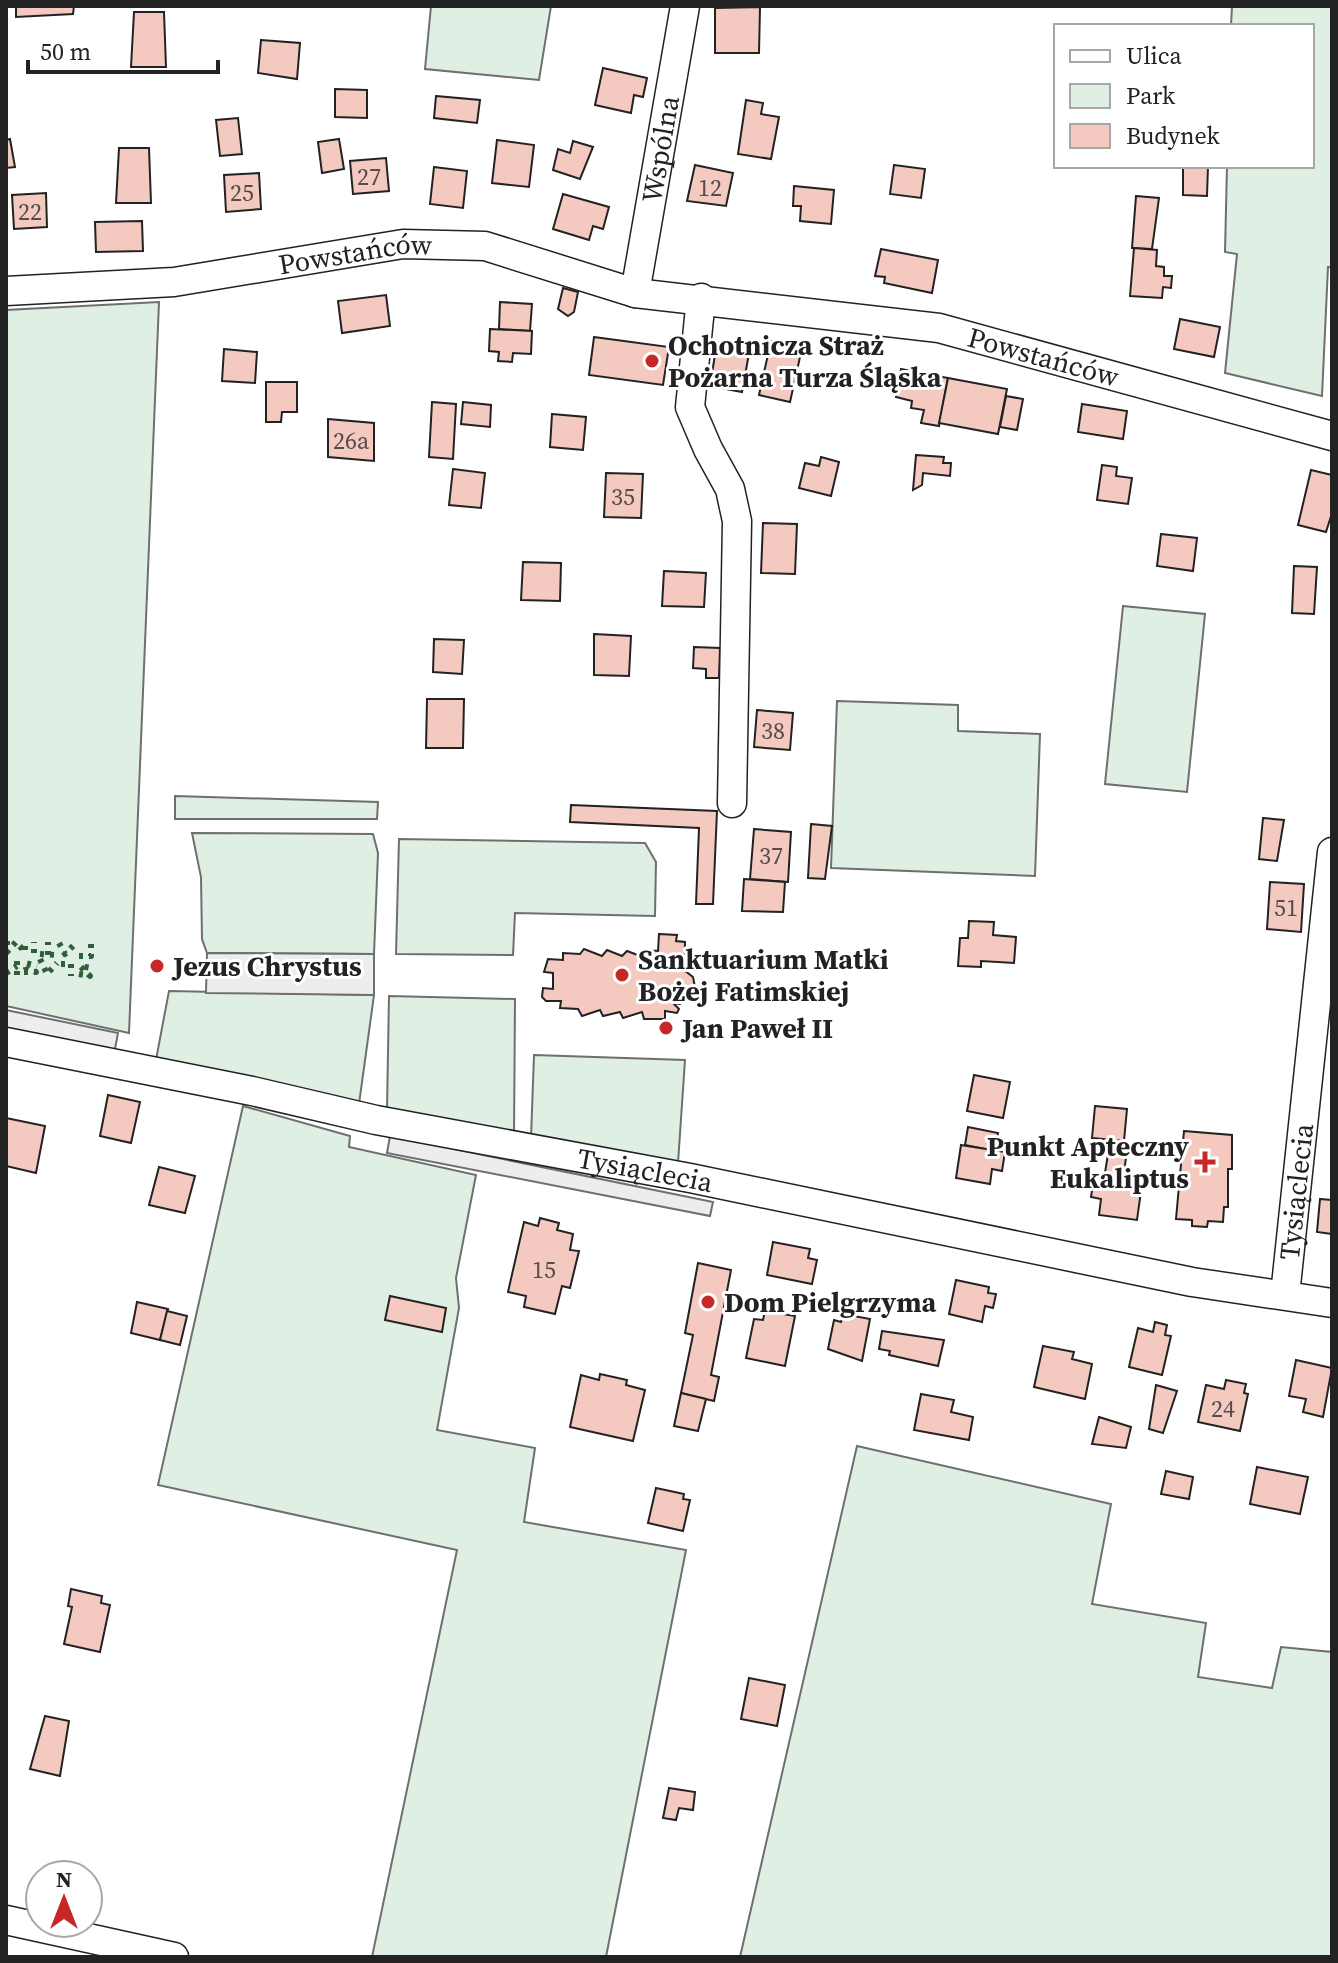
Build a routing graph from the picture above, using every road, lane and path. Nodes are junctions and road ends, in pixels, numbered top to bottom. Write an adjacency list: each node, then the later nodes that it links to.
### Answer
1 (685, 6): 3 (street, Wspólna)
2 (6, 291): 3 (street, Powstańców)
3 (635, 293): 4 (street, Powstańców)
4 (701, 298): 5 (street, Powstańców); 6 (street)
5 (1332, 436)
6 (732, 803)
7 (1332, 852): 9 (street, Tysiąclecia)
8 (6, 1042): 9 (street, Tysiąclecia)
9 (1285, 1295): 10 (street, Tysiąclecia)
10 (1332, 1303)
11 (6, 1920): 12 (street)
12 (174, 1957)

